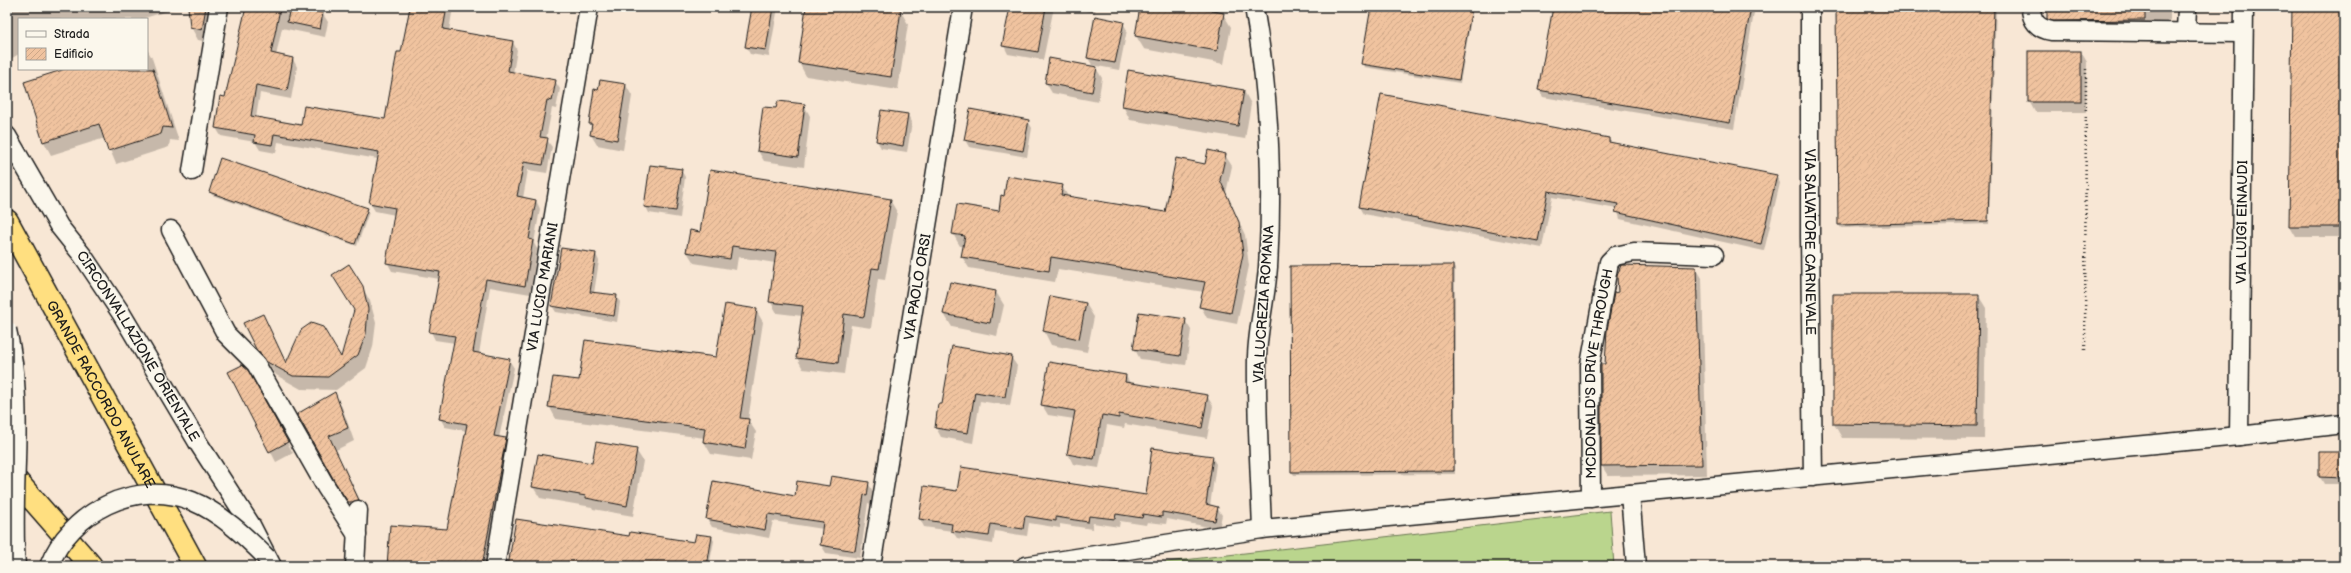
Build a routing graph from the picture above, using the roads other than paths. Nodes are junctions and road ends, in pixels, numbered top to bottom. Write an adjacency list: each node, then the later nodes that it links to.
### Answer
1 (219, 7): 12 (street)
2 (589, 7): 32 (street, VIA LUCIO MARIANI)
3 (962, 7): 33 (street, VIA PAOLO ORSI)
4 (1254, 7): 24 (street, VIA LUCREZIA ROMANA)
5 (1810, 7): 20 (street, VIA SALVATORE CARNEVALE)
6 (2031, 7): 9 (street)
7 (2187, 7): 9 (street)
8 (2244, 7): 10 (street, VIA LUIGI EINAUDI)
9 (2186, 32): 10 (street)
10 (2243, 33): 18 (street, VIA LUIGI EINAUDI)
11 (7, 136): 26 (street, CIRCONVALLAZIONE ORIENTALE)
12 (192, 171)
13 (7, 221): 30 (highway, GRANDE RACCORDO ANULARE)
14 (171, 230): 25 (street)
15 (1714, 256): 22 (street, MCDONALD'S DRIVE THROUGH)
16 (7, 330): 27 (street, bridge)
17 (2344, 424): 18 (street)
18 (2239, 436): 20 (street)
19 (7, 470): 29 (highway)
20 (1813, 477): 21 (street)
21 (1630, 494): 22 (street); 35 (street)
22 (1591, 498): 24 (street)
23 (358, 510): 25 (street)
24 (1262, 529): 34 (street)
25 (357, 535): 31 (street)
26 (270, 562): 28 (street, bridge)
27 (16, 566)
28 (48, 566)
29 (91, 566)
30 (195, 566)
31 (355, 566)
32 (495, 566)
33 (871, 566)
34 (1025, 566)
35 (1636, 566)

